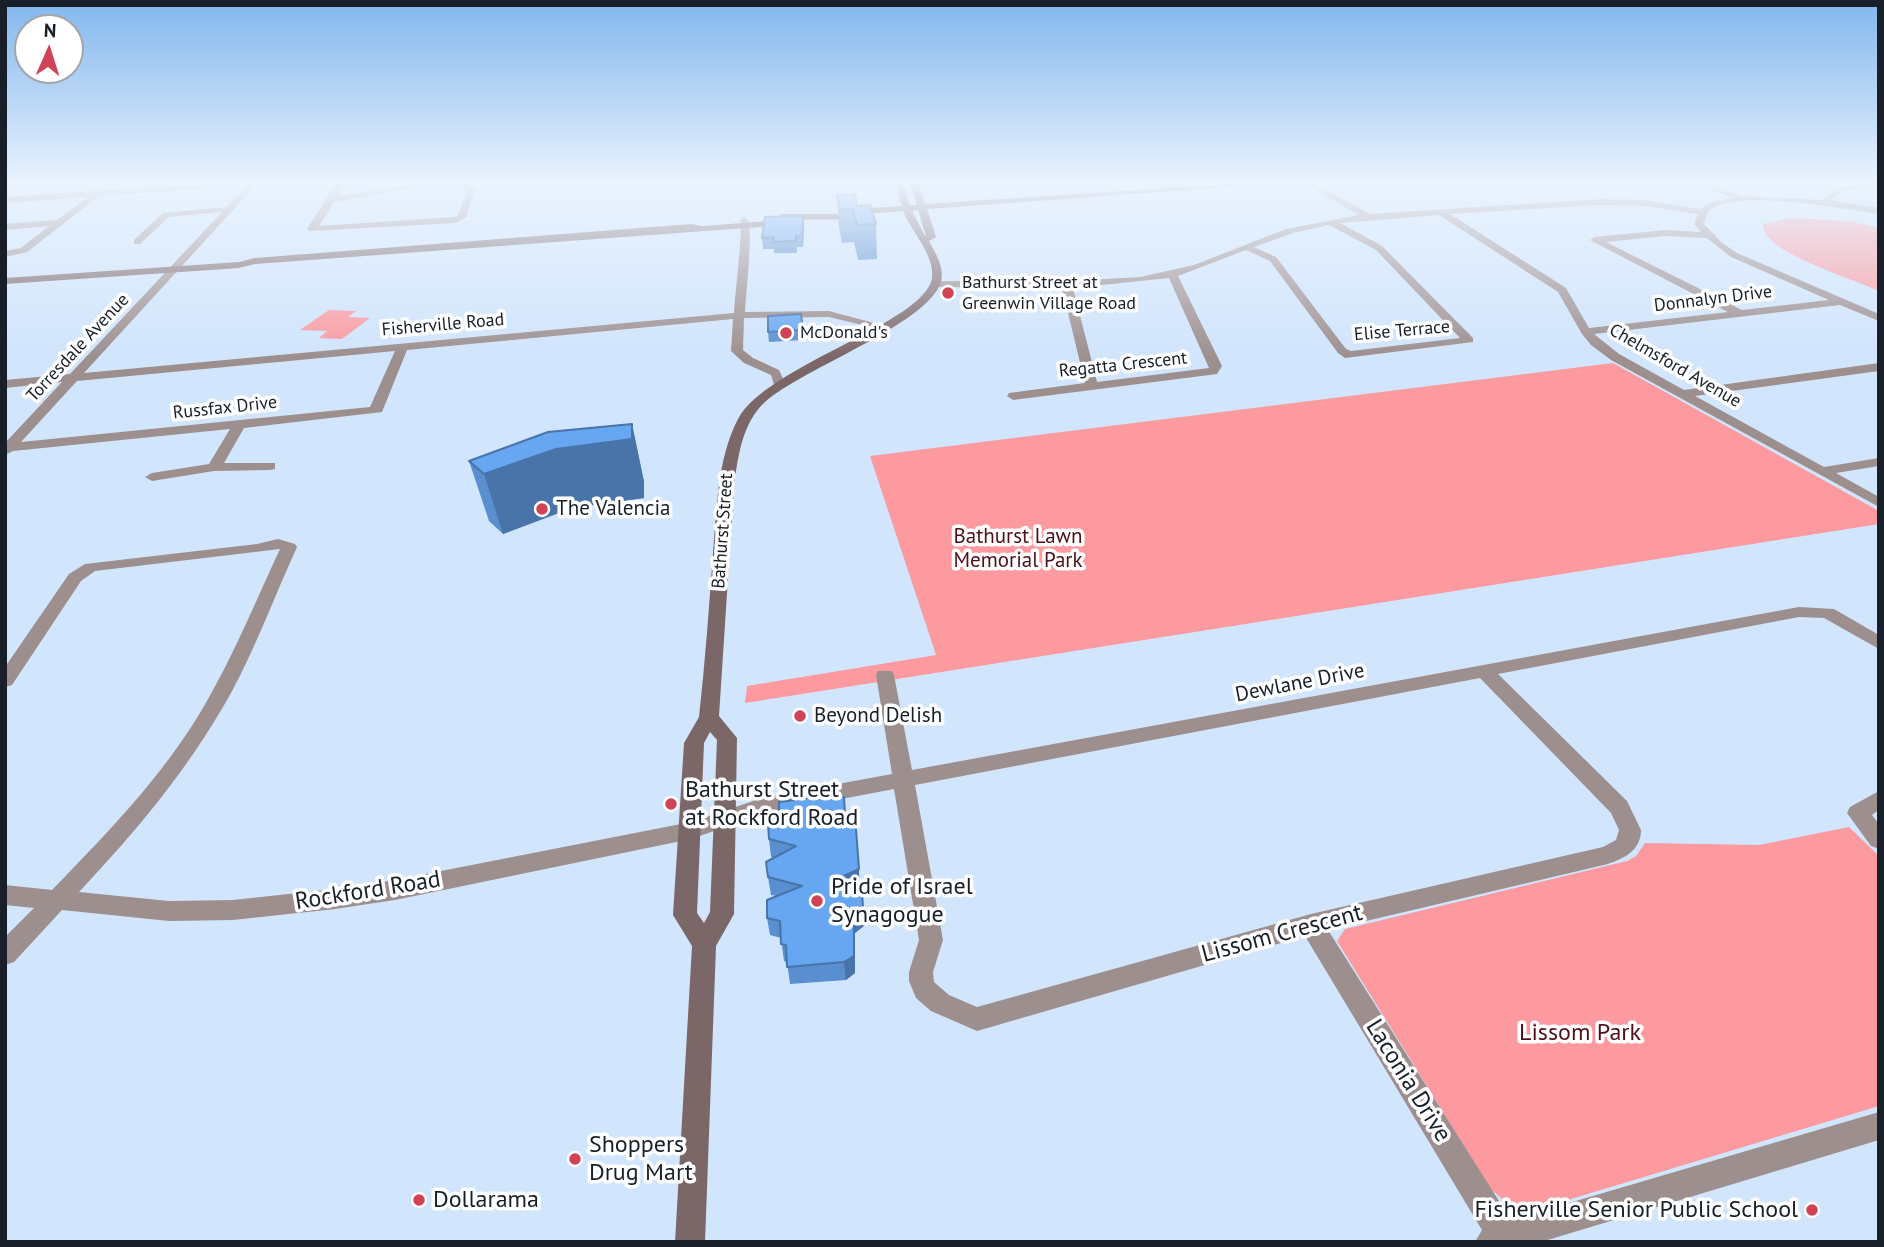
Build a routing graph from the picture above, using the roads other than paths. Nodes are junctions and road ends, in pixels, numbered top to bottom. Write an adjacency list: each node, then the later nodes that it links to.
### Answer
1 (37, 240): 12 (street)
2 (203, 240): 13 (street, Torresdale Avenue)
3 (522, 240): 13 (main road)
4 (744, 240): 20 (street)
5 (924, 240): 16 (main road)
6 (1261, 240): 11 (street)
7 (1364, 240): 11 (street, Elise Terrace)
8 (1484, 240): 23 (street, Chelmsford Avenue)
9 (1595, 240): 19 (street)
10 (1715, 240): 18 (street)
11 (1245, 246): 14 (street)
12 (5, 254)
13 (179, 266): 15 (main road); 26 (street, Torresdale Avenue)
14 (1172, 274): 17 (street); 28 (street, Regatta Crescent)
15 (5, 281)
16 (936, 284): 17 (street); 22 (main road, Bathurst Street)
17 (1067, 286): 28 (street)
18 (1843, 302): 19 (street, Donnalyn Drive); 21 (street)
19 (1741, 314): 23 (street, Donnalyn Drive)
20 (739, 315): 22 (street, Fisherville Road); 24 (street, Fisherville Road); 29 (street)
21 (1879, 318)
22 (883, 327): 29 (main road, Bathurst Street)
23 (1586, 332): 30 (street, Chelmsford Avenue)
24 (403, 346): 26 (street, Fisherville Road); 32 (street, Russfax Drive)
25 (1879, 367): 30 (street)
26 (74, 377): 27 (street, Fisherville Road); 33 (street, Torresdale Avenue)
27 (5, 384)
28 (1091, 384): 31 (street, Regatta Crescent)
29 (780, 385): 44 (main road, Bathurst Street)
30 (1681, 394): 37 (street, Chelmsford Avenue)
31 (1013, 396)
32 (239, 425): 33 (street, Russfax Drive); 36 (street)
33 (7, 449)
34 (1879, 462): 37 (street)
35 (270, 466): 36 (street)
36 (214, 467): 38 (street)
37 (1823, 471): 39 (street, Chelmsford Avenue)
38 (152, 477)
39 (1879, 503)
40 (1879, 643): 41 (street, Dewlane Drive)
41 (1484, 671): 45 (street, Dewlane Drive); 52 (street, Lissom Crescent)
42 (885, 675): 45 (street)
43 (5, 681): 51 (street)
44 (709, 717): 47 (main road); 48 (main road, Bathurst Street)
45 (904, 780): 47 (street, Dewlane Drive); 52 (street, Lissom Crescent)
46 (1879, 799): 49 (street)
47 (725, 820): 48 (street, Rockford Road); 53 (main road)
48 (691, 830): 51 (street, Rockford Road); 53 (main road, Bathurst Street)
49 (1879, 840)
50 (5, 895): 51 (street, Rockford Road)
51 (59, 900): 54 (street)
52 (1311, 924): 56 (street, Laconia Drive)
53 (704, 944): 57 (main road)
54 (5, 954)
55 (1879, 1126): 56 (street)
56 (1497, 1240)
57 (691, 1242)

